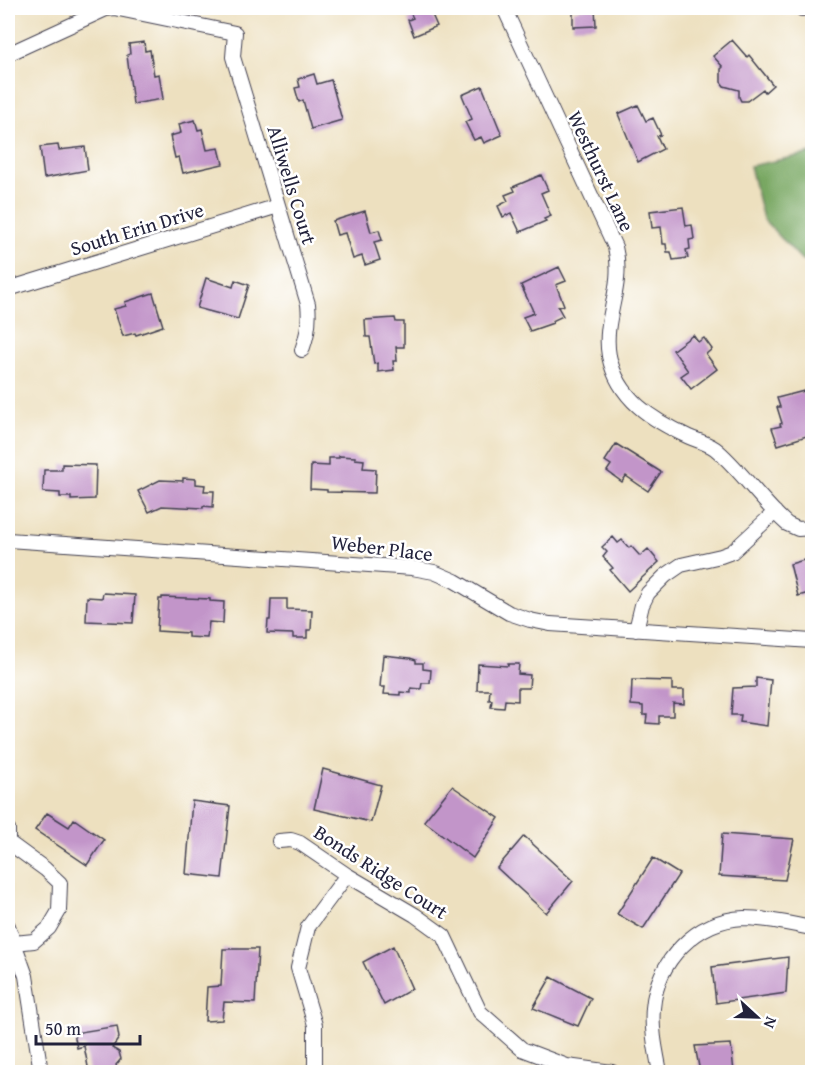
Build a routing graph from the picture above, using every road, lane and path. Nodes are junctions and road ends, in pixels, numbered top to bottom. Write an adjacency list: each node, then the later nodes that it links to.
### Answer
1 (504, 8): 6 (street, Westhurst Lane)
2 (8, 54): 3 (street, Alliwells Court)
3 (278, 206): 4 (street, South Erin Drive); 5 (street, Alliwells Court)
4 (8, 289)
5 (302, 350)
6 (775, 512): 7 (street); 9 (street)
7 (813, 528)
8 (8, 540): 9 (street, Weber Place)
9 (636, 630): 10 (street, Weber Place)
10 (813, 641)
11 (8, 829): 16 (street)
12 (279, 841): 13 (street, Bonds Ridge Court)
13 (347, 874): 18 (street); 19 (street, Bonds Ridge Court)
14 (8, 926): 16 (street)
15 (813, 928): 20 (street)
16 (14, 943): 17 (street)
17 (41, 1072)
18 (312, 1072)
19 (612, 1072)
20 (660, 1072)

